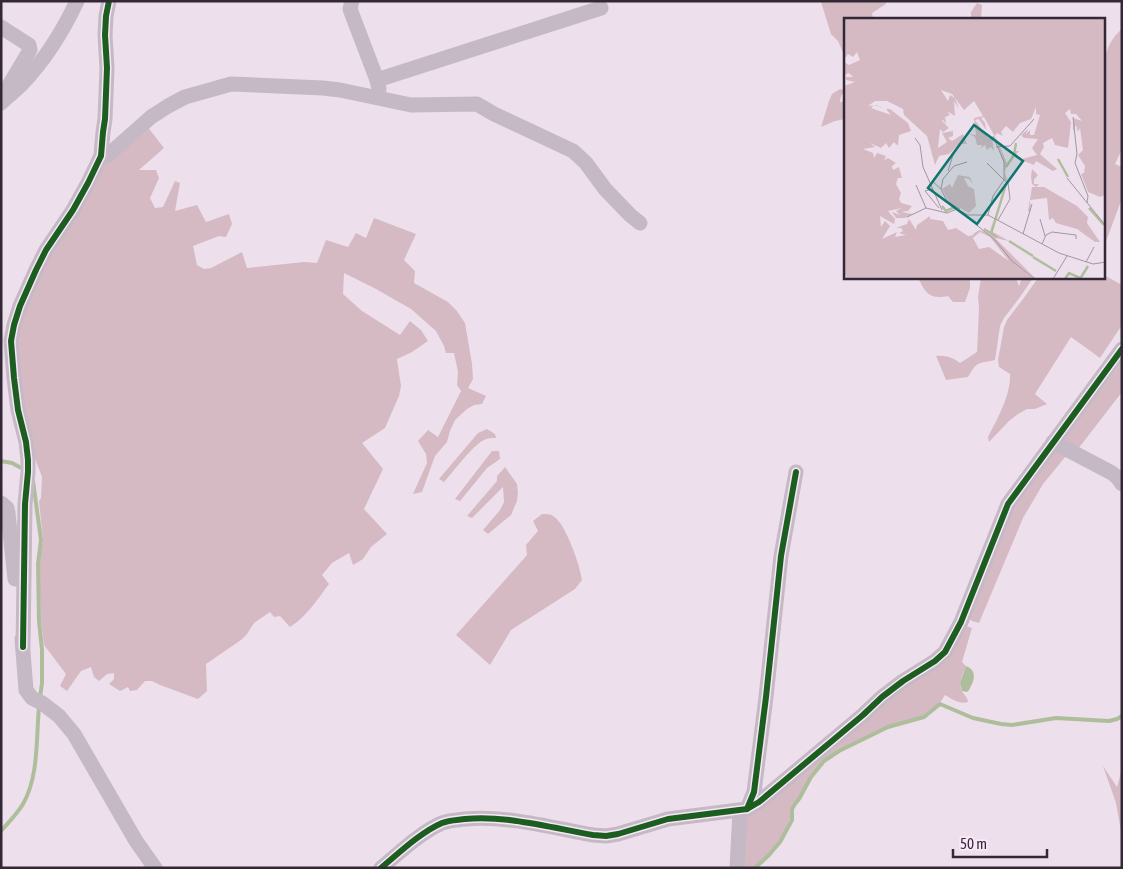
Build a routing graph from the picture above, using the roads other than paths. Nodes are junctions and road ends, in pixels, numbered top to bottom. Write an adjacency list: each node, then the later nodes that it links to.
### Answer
1 (77, 1): 9 (street)
2 (110, 1): 10 (street)
3 (352, 1): 6 (street)
4 (601, 8): 6 (street)
5 (1, 27): 7 (street)
6 (377, 80): 8 (street)
7 (1, 98)
8 (380, 99): 10 (street); 11 (street)
9 (1, 103)
10 (101, 156): 17 (street)
11 (640, 223)
12 (1122, 349): 13 (street)
13 (1053, 442): 15 (street); 18 (street)
14 (796, 472): 18 (street)
15 (1122, 484)
16 (1, 504): 17 (street)
17 (23, 647): 20 (street)
18 (744, 810): 19 (street); 21 (street)
19 (738, 865)
20 (155, 868)
21 (380, 868)

